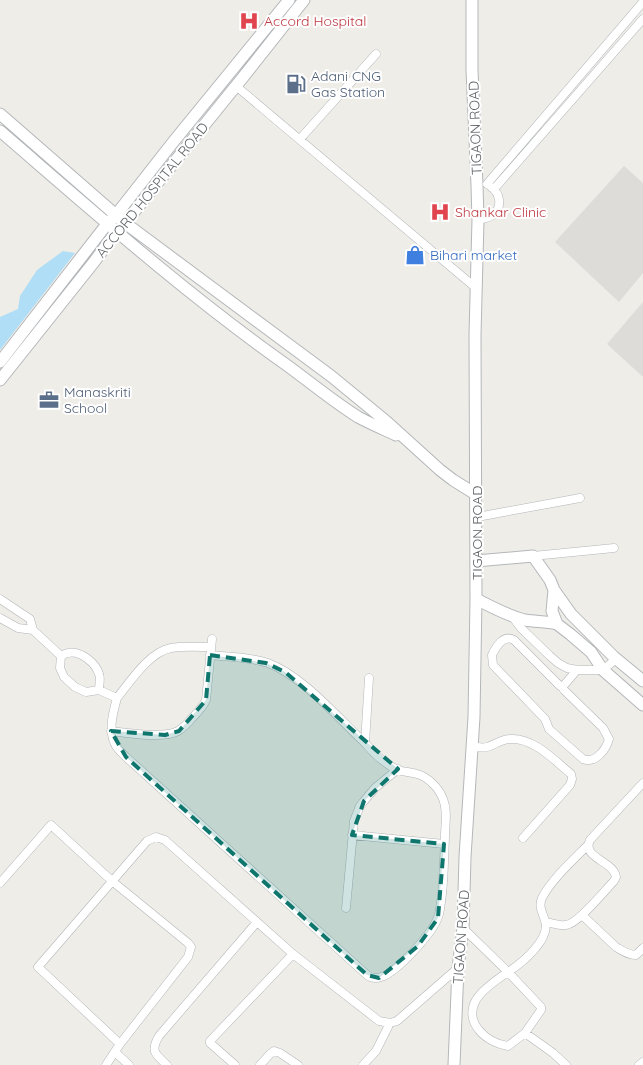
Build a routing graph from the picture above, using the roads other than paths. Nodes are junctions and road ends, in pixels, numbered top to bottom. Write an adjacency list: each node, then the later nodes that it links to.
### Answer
1 (288, 0): 13 (street)
2 (304, 0): 7 (street, ACCORD HOSPITAL ROAD)
3 (472, 0): 11 (street, TIGAON ROAD)
4 (643, 2): 11 (street)
5 (643, 19): 12 (street)
6 (376, 54): 10 (street)
7 (236, 86): 10 (street); 13 (street, ACCORD HOSPITAL ROAD)
8 (0, 114): 13 (street)
9 (0, 131): 15 (street)
10 (300, 139): 16 (street)
11 (482, 184): 12 (street); 14 (street, TIGAON ROAD)
12 (494, 189): 14 (street)
13 (120, 219): 15 (street, ACCORD HOSPITAL ROAD); 19 (street)
14 (478, 220): 16 (street, TIGAON ROAD)
15 (112, 228): 17 (street); 18 (street, ACCORD HOSPITAL ROAD); 19 (street)
16 (476, 288): 20 (street, TIGAON ROAD)
17 (0, 362)
18 (0, 380)
19 (402, 437): 20 (street)
20 (477, 495): 22 (street, TIGAON ROAD)
21 (580, 498): 22 (street)
22 (477, 517): 25 (street, TIGAON ROAD)
23 (614, 548): 24 (street)
24 (533, 556): 25 (street); 26 (street)
25 (476, 561): 28 (street, TIGAON ROAD)
26 (554, 590): 31 (street); 35 (street)
27 (0, 599): 32 (street)
28 (476, 599): 29 (street); 46 (street, TIGAON ROAD)
29 (510, 615): 31 (street); 36 (street)
30 (0, 618): 32 (street)
31 (557, 624): 37 (street)
32 (33, 630): 34 (street)
33 (211, 647): 42 (street); 44 (street); 45 (street)
34 (61, 656): 41 (street); 41 (street)
35 (616, 659): 37 (street); 39 (street)
36 (577, 670): 37 (street); 40 (street)
37 (603, 670): 43 (street)
38 (368, 678): 45 (street)
39 (643, 681)
40 (563, 687): 40 (street)
41 (99, 690): 42 (street)
42 (117, 698): 44 (street)
43 (643, 705)
44 (111, 731): 51 (street)
45 (366, 743): 47 (street)
46 (472, 746): 50 (street); 59 (street, TIGAON ROAD)
47 (398, 770): 49 (street); 51 (street)
48 (643, 783): 52 (street)
49 (352, 835): 51 (street); 55 (street)
50 (523, 838)
51 (444, 844)
52 (588, 845): 56 (street); 58 (street)
53 (112, 881): 54 (street); 57 (street); 66 (street); 66 (street)
54 (0, 883)
55 (346, 908)
56 (582, 915): 58 (street); 60 (street)
57 (257, 922): 61 (street); 71 (street)
58 (546, 922): 63 (street)
59 (463, 928): 62 (street, TIGAON ROAD); 63 (street)
60 (643, 948)
61 (293, 954): 64 (street); 72 (street)
62 (458, 968): 64 (street); 76 (street, TIGAON ROAD)
63 (508, 972): 65 (street); 65 (street)
64 (390, 1023): 75 (street)
65 (525, 1033): 77 (street)
66 (120, 1044): 67 (street)
67 (115, 1052): 69 (street); 70 (street)
68 (643, 1062): 78 (street)
69 (106, 1065)
70 (129, 1065)
71 (167, 1065)
72 (235, 1065)
73 (260, 1065): 74 (street)
74 (298, 1065)
75 (363, 1065)
76 (454, 1065)
77 (566, 1065)
78 (639, 1065)

